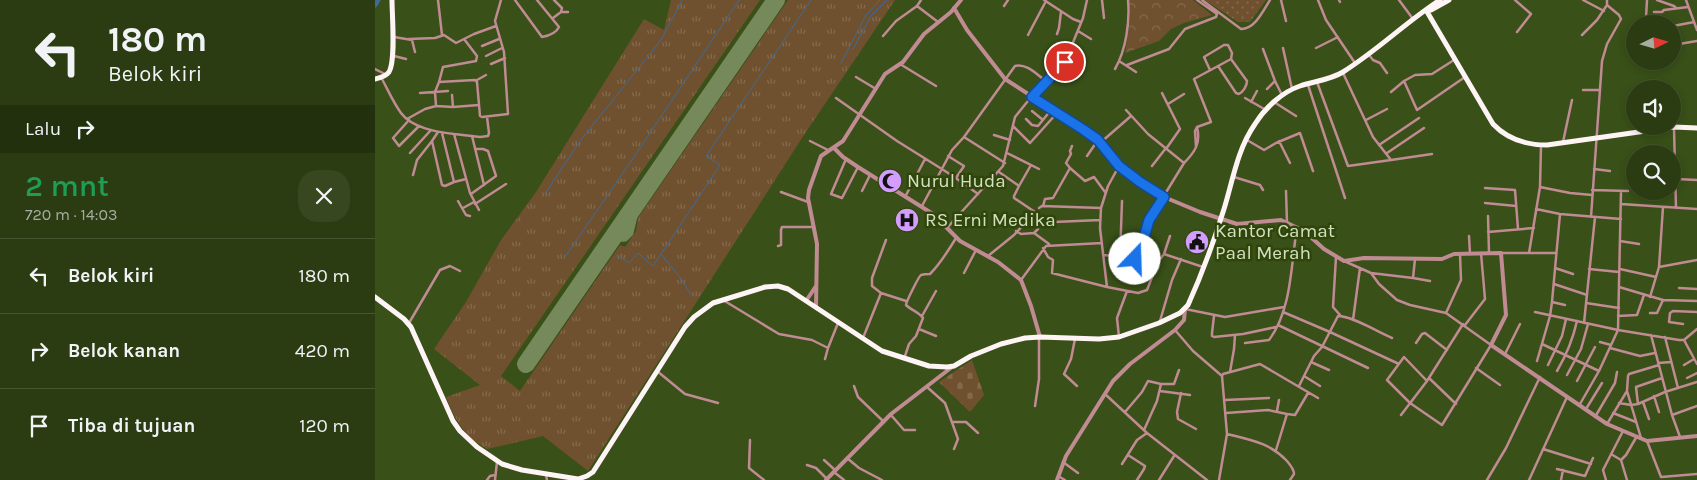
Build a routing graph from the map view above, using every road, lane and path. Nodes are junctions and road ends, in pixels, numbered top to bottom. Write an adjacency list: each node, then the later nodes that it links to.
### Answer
1 (392, 0): 58 (highway)
2 (438, 0): 54 (street)
3 (501, 0): 49 (street)
4 (515, 0): 41 (street)
5 (537, 0): 41 (street)
6 (554, 0): 35 (street)
7 (921, 0): 29 (street)
8 (961, 0): 32 (street)
9 (1008, 0): 30 (street)
10 (1045, 0): 37 (street); 55 (street)
11 (1087, 0): 46 (street)
12 (1102, 0): 42 (street)
13 (1128, 0): 79 (street)
14 (1197, 0): 83 (street)
15 (1202, 0): 16 (street)
16 (1270, 0)
17 (1281, 0): 44 (street)
18 (1319, 0): 59 (street)
19 (1399, 0): 43 (street)
20 (1441, 0): 38 (highway)
21 (1449, 0): 38 (highway)
22 (1515, 0): 52 (street)
23 (1583, 0): 34 (street)
24 (1607, 0): 28 (street)
25 (1647, 0): 40 (street)
26 (1657, 0): 33 (street)
27 (1686, 0): 31 (street)
28 (1607, 5): 34 (street); 108 (street)
29 (917, 6): 45 (street); 57 (street)
30 (1005, 6)
31 (1688, 7): 33 (street); 47 (street)
32 (955, 8): 45 (street); 95 (street)
33 (1676, 8): 39 (street)
34 (1603, 11): 56 (street)
35 (561, 12): 36 (street); 41 (street)
36 (568, 12)
37 (1061, 12): 46 (street); 53 (street)
38 (1425, 12): 43 (highway); 78 (highway)
39 (1654, 12)
40 (1646, 15)
41 (553, 18)
42 (1104, 18)
43 (1413, 19): 72 (highway)
44 (1286, 21)
45 (938, 22): 81 (street)
46 (1081, 22): 51 (street)
47 (1696, 24): 48 (street); 50 (street)
48 (1681, 25)
49 (496, 26): 61 (street); 63 (street)
50 (1697, 30)
51 (1078, 31): 62 (street); 100 (street)
52 (1517, 32)
53 (1057, 34)
54 (442, 35): 60 (street); 63 (street)
55 (1028, 35)
56 (1582, 35)
57 (883, 36)
58 (392, 37): 60 (street); 73 (highway)
59 (1337, 38): 69 (street); 82 (street)
60 (409, 39): 71 (street)
61 (499, 39): 66 (street); 67 (street)
62 (1091, 39)
63 (464, 40): 99 (street)
64 (1697, 41): 65 (street)
65 (1681, 44)
66 (482, 46)
67 (502, 48): 74 (street); 75 (street)
68 (1283, 48): 106 (street)
69 (1316, 48)
70 (1263, 49): 97 (street)
71 (415, 52)
72 (1369, 55): 82 (highway); 90 (street)
73 (392, 56): 76 (street); 93 (highway)
74 (486, 56)
75 (505, 58): 80 (street); 137 (street)
76 (406, 59)
77 (1231, 59): 84 (street); 84 (street); 87 (street)
78 (1455, 60): 92 (highway); 98 (street)
79 (1119, 61): 83 (street); 85 (street)
80 (491, 64)
81 (900, 64): 103 (street); 104 (street)
82 (1355, 64): 89 (highway)
83 (1127, 65): 88 (street)
84 (1218, 66): 87 (street)
85 (1115, 69)
86 (375, 70): 93 (street)
87 (1210, 70): 181 (street)
88 (1136, 72)
89 (1342, 72): 101 (highway); 142 (street)
90 (1387, 73)
91 (486, 75): 96 (street)
92 (1465, 76): 98 (street); 165 (highway)
93 (381, 77): 140 (street)
94 (856, 77): 104 (street)
95 (1005, 79): 100 (street); 118 (street); 155 (street)
96 (477, 80): 99 (street); 125 (street)
97 (1275, 81): 105 (street); 117 (street)
98 (1404, 81): 112 (street)
99 (439, 82): 110 (street)
100 (1046, 82): 118 (street)
101 (1317, 82): 102 (highway); 179 (street)
102 (1308, 84): 106 (highway); 220 (street)
103 (936, 86)
104 (876, 89): 134 (street)
105 (1267, 89)
106 (1292, 89): 117 (highway)
107 (1583, 90): 108 (street)
108 (1599, 90): 156 (street)
109 (448, 91): 110 (street)
110 (435, 92): 113 (street); 126 (street)
111 (1257, 92): 122 (street)
112 (1391, 92)
113 (420, 93)
114 (1163, 93): 124 (street)
115 (1184, 94): 124 (street)
116 (452, 95): 127 (street)
117 (1282, 95): 123 (highway)
118 (1032, 97): 129 (street); 144 (street)
119 (836, 98): 134 (street)
120 (1245, 98): 122 (street)
121 (1572, 100): 163 (street)
122 (1251, 102): 131 (street)
123 (1274, 102): 131 (highway); 136 (street)
124 (1168, 104): 169 (street)
125 (479, 105): 127 (street); 137 (street)
126 (436, 106): 127 (street); 140 (street)
127 (453, 107)
128 (1387, 109): 142 (street)
129 (1051, 110): 133 (street); 141 (street)
130 (1126, 110): 135 (street)
131 (1266, 110): 157 (highway)
132 (1032, 111): 141 (street)
133 (1057, 113): 144 (street); 162 (street)
134 (859, 115): 167 (street); 178 (street)
135 (1131, 116): 162 (street); 169 (street)
136 (1296, 116)
137 (487, 117): 154 (street)
138 (1419, 118): 164 (street)
139 (1026, 119): 141 (street)
140 (408, 120): 143 (street); 143 (street)
141 (1043, 120)
142 (1365, 120): 164 (street)
143 (419, 126): 148 (street)
144 (1013, 126): 158 (street)
145 (1681, 127): 147 (highway)
146 (1424, 128): 173 (street)
147 (1697, 128)
148 (431, 130): 149 (street); 171 (street)
149 (438, 132): 150 (street); 159 (street)
150 (443, 133): 152 (street); 201 (street)
151 (1626, 133): 156 (highway)
152 (454, 134): 154 (street); 198 (street)
153 (995, 135): 158 (street)
154 (472, 136): 168 (street)
155 (964, 137): 175 (street); 180 (street)
156 (1595, 137): 163 (highway); 190 (street)
157 (1246, 139): 161 (street); 196 (highway)
158 (1010, 140): 172 (street)
159 (432, 141): 194 (street); 201 (street)
160 (810, 141): 170 (street)
161 (1279, 141): 182 (street); 191 (street)
162 (1099, 142): 176 (street); 184 (street)
163 (1563, 142): 165 (highway)
164 (1379, 145): 173 (street)
165 (1541, 145): 206 (street)
166 (1072, 146): 187 (street)
167 (834, 148): 170 (street); 177 (street)
168 (475, 149): 203 (street); 203 (street)
169 (1166, 149): 181 (street); 185 (street)
170 (829, 150): 224 (street)
171 (410, 153)
172 (1007, 153): 180 (street); 183 (street)
173 (1387, 154): 179 (street)
174 (1432, 154): 179 (street)
175 (949, 156): 188 (street); 197 (street)
176 (1087, 156)
177 (846, 159): 186 (street); 186 (street)
178 (925, 159): 188 (street); 218 (street)
179 (1391, 160)
180 (1005, 163): 193 (street)
181 (1184, 163): 219 (street)
182 (1290, 163)
183 (1031, 165): 189 (street); 204 (street)
184 (1119, 166): 214 (street); 219 (street)
185 (1152, 166)
186 (858, 167): 195 (street)
187 (1070, 168): 214 (street); 228 (street)
188 (941, 169): 197 (street); 230 (street)
189 (1039, 169)
190 (1593, 169): 192 (street); 208 (street)
191 (1313, 171)
192 (1610, 171)
193 (999, 172): 204 (street); 216 (street)
194 (413, 175)
195 (870, 175): 212 (street); 218 (street)
196 (1233, 177): 207 (street); 244 (highway)
197 (957, 178): 216 (street)
198 (466, 179): 201 (street); 215 (street)
199 (1681, 179): 200 (street)
200 (1697, 180)
201 (454, 182)
202 (506, 184): 225 (street)
203 (484, 185): 215 (street)
204 (1019, 186): 254 (street)
205 (1485, 188): 229 (street)
206 (1540, 188): 217 (street); 236 (street)
207 (1263, 190)
208 (1592, 190): 209 (street); 217 (street)
209 (1621, 191): 210 (street); 227 (street)
210 (1626, 191)
211 (781, 192): 224 (street)
212 (862, 192)
213 (1286, 192): 248 (street)
214 (1105, 193): 234 (street)
215 (471, 194): 225 (street)
216 (978, 194): 251 (street)
217 (1592, 195): 242 (street)
218 (905, 197): 230 (street)
219 (1164, 197): 244 (street); 279 (street)
220 (1345, 198)
221 (1676, 200): 235 (street)
222 (459, 201): 232 (street)
223 (1122, 201): 278 (street)
224 (808, 202): 250 (street)
225 (474, 203): 232 (street); 238 (street)
226 (1485, 203): 229 (street)
227 (1621, 204): 231 (street); 243 (street)
228 (1043, 206): 233 (street); 234 (street)
229 (1516, 206): 253 (street)
230 (922, 207): 251 (street)
231 (1663, 207): 235 (street); 287 (street)
232 (463, 208): 240 (street)
233 (1039, 208)
234 (1101, 208): 245 (street)
235 (1676, 208): 237 (street)
236 (1536, 209): 239 (street); 252 (street)
237 (1697, 209)
238 (479, 210)
239 (1560, 214): 242 (street); 272 (street)
240 (470, 216)
241 (1488, 216): 255 (street)
242 (1593, 217): 243 (street); 290 (street)
243 (1621, 218): 261 (street)
244 (1221, 219): 248 (street); 286 (highway)
245 (1100, 220): 247 (street); 262 (street)
246 (1038, 222): 256 (street)
247 (1054, 222)
248 (1287, 223): 249 (street)
249 (1297, 227): 280 (street); 322 (street)
250 (814, 228): 265 (street); 300 (street)
251 (947, 228): 259 (street)
252 (1535, 228): 253 (street); 271 (street)
253 (1518, 229): 255 (street)
254 (1016, 231): 256 (street); 277 (street)
255 (1489, 232): 269 (street)
256 (1034, 233): 263 (street)
257 (1170, 236): 273 (street)
258 (1469, 236): 275 (street)
259 (956, 238): 267 (street); 316 (street)
260 (886, 240): 308 (street)
261 (1620, 241): 264 (street); 291 (street)
262 (1103, 243): 263 (street); 276 (street)
263 (1049, 244): 266 (street)
264 (1639, 244)
265 (778, 246)
266 (1043, 248): 298 (street); 302 (street)
267 (976, 250): 277 (street); 293 (street)
268 (1481, 253): 269 (street); 275 (street); 345 (street)
269 (1489, 253): 270 (street)
270 (1501, 253): 271 (street); 366 (street)
271 (1529, 253): 272 (street)
272 (1556, 253): 289 (street)
273 (1163, 254): 281 (street); 285 (street)
274 (1460, 254): 275 (street); 282 (street); 328 (street)
275 (1470, 254)
276 (1105, 255): 278 (street); 302 (street)
277 (988, 256): 298 (street)
278 (1120, 257): 279 (street)
279 (1137, 257): 285 (street)
280 (1337, 258): 284 (street); 332 (street)
281 (1181, 259): 286 (street); 340 (street)
282 (1415, 259): 284 (street); 297 (street)
283 (1697, 260): 287 (street)
284 (1343, 261): 288 (street)
285 (1159, 262): 307 (street)
286 (1203, 267): 324 (highway)
287 (1659, 267): 296 (street)
288 (1360, 268): 294 (street); 336 (street)
289 (1555, 268): 295 (street); 301 (street)
290 (1589, 270): 291 (street); 309 (street)
291 (1619, 270): 296 (street); 303 (street)
292 (460, 271): 341 (street)
293 (964, 273)
294 (1371, 273): 297 (street); 328 (street)
295 (1573, 274)
296 (1656, 276): 311 (street)
297 (1413, 278): 299 (street)
298 (1021, 280): 356 (street)
299 (1430, 281)
300 (817, 284): 315 (street); 321 (street)
301 (1554, 284): 309 (street); 318 (street)
302 (1107, 287): 307 (street)
303 (1619, 288): 310 (street); 323 (street)
304 (1679, 288): 305 (street)
305 (1697, 288)
306 (936, 291): 330 (street)
307 (1127, 291): 355 (street)
308 (881, 293): 316 (street); 360 (street)
309 (1587, 295): 319 (street)
310 (1644, 295): 311 (street); 334 (street)
311 (1650, 296): 314 (street)
312 (375, 297): 341 (highway)
313 (722, 300): 315 (highway); 370 (street); 394 (highway)
314 (1663, 300): 317 (street); 329 (street)
315 (806, 301): 321 (highway)
316 (906, 301): 330 (street)
317 (1697, 301)
318 (1552, 302): 320 (street); 333 (street)
319 (1586, 303): 323 (street); 338 (street)
320 (1565, 305)
321 (816, 307): 339 (highway)
322 (1284, 307): 325 (street); 331 (street)
323 (1619, 308): 334 (street)
324 (1185, 309): 331 (street); 340 (highway); 349 (street)
325 (1283, 312): 346 (street); 351 (street)
326 (1535, 312): 333 (street)
327 (1697, 312): 344 (street)
328 (1446, 313): 345 (street)
329 (1650, 313)
330 (922, 316): 348 (street)
331 (1214, 316): 352 (street)
332 (1341, 316): 336 (street); 351 (street)
333 (1550, 316): 335 (street); 365 (street)
334 (1618, 316): 350 (street)
335 (1566, 319): 337 (street); 372 (street)
336 (1353, 320): 358 (street)
337 (1577, 321): 338 (street); 375 (street)
338 (1584, 322): 343 (street)
339 (838, 323): 360 (highway); 370 (street)
340 (1159, 323): 355 (highway)
341 (409, 324): 478 (highway)
342 (1521, 324): 374 (street)
343 (1588, 324): 350 (street); 378 (street)
344 (1683, 324)
345 (1464, 325): 366 (street); 371 (street)
346 (1277, 326): 352 (street); 364 (street); 369 (street)
347 (1697, 328): 361 (street)
348 (919, 329): 354 (street); 377 (street)
349 (1175, 330): 399 (street); 421 (street)
350 (1618, 330): 353 (street); 368 (street)
351 (1330, 332): 369 (street); 383 (street)
352 (1235, 335): 396 (street)
353 (1651, 335): 359 (street); 373 (street)
354 (936, 336)
355 (1119, 336): 357 (highway)
356 (1039, 337): 357 (highway); 388 (highway); 436 (street)
357 (1075, 338): 412 (street)
358 (1392, 338)
359 (1665, 338): 361 (street); 382 (street)
360 (862, 339): 377 (highway)
361 (1684, 340): 380 (street)
362 (1601, 342): 368 (street)
363 (1416, 343): 371 (street)
364 (1245, 344)
365 (1542, 344): 372 (street); 379 (street)
366 (1491, 345): 374 (street); 390 (street)
367 (1595, 346): 386 (street)
368 (1610, 346): 373 (street); 395 (street)
369 (1322, 347): 381 (street); 389 (street)
370 (829, 348): 376 (street)
371 (1447, 350): 405 (street)
372 (1557, 350): 375 (street); 385 (street)
373 (1655, 353): 384 (street)
374 (1505, 354): 402 (street)
375 (1567, 355): 378 (street); 393 (street)
376 (825, 359)
377 (904, 359): 388 (highway)
378 (1577, 359): 386 (street); 401 (street)
379 (1537, 360)
380 (1696, 361): 387 (street)
381 (1311, 362): 392 (street); 400 (street)
382 (1671, 362): 384 (street); 416 (street)
383 (1399, 364): 405 (street); 433 (street)
384 (1659, 364): 403 (street); 417 (street)
385 (1548, 365)
386 (1586, 365): 395 (street); 406 (street)
387 (1684, 365)
388 (954, 366): 415 (street)
389 (1368, 368)
390 (1476, 368): 410 (street); 434 (street)
391 (1179, 370): 409 (street)
392 (1329, 370)
393 (1557, 370)
394 (657, 371): 430 (street); 490 (highway)
395 (1599, 371): 437 (street)
396 (1230, 372): 399 (street); 413 (street)
397 (1617, 372): 450 (street)
398 (1697, 373): 404 (street)
399 (1222, 376): 428 (street)
400 (1304, 376): 413 (street); 414 (street)
401 (1567, 376)
402 (1540, 377): 425 (street); 505 (street)
403 (1662, 378): 419 (street); 435 (street)
404 (1687, 378)
405 (1428, 379): 433 (street); 434 (street)
406 (1577, 381)
407 (1697, 382): 416 (street)
408 (1602, 383): 440 (street)
409 (1161, 384): 418 (street); 442 (street)
410 (1500, 385)
411 (854, 386): 452 (street)
412 (1077, 386)
413 (1299, 386): 420 (street)
414 (1320, 386)
415 (927, 387): 446 (street); 453 (street)
416 (1678, 388): 419 (street)
417 (1627, 390): 432 (street); 438 (street)
418 (1160, 391): 422 (street); 458 (street)
419 (1665, 392): 424 (street); 448 (street)
420 (1308, 393): 427 (street); 447 (street)
421 (1105, 394): 442 (street); 479 (street)
422 (1181, 394): 423 (street); 456 (street)
423 (1190, 395)
424 (1654, 396): 431 (street); 443 (street)
425 (1567, 397): 437 (street); 470 (street)
426 (1269, 398): 428 (street)
427 (1318, 398)
428 (1225, 400): 444 (street)
429 (1279, 400): 441 (street)
430 (718, 402)
431 (1643, 402): 435 (street); 451 (street)
432 (1619, 403): 438 (street); 445 (street)
433 (1410, 404): 434 (street); 449 (street)
434 (1456, 404)
435 (1638, 404): 438 (street)
436 (1035, 406)
437 (1579, 406): 440 (street)
438 (1631, 406): 454 (street)
439 (1697, 406): 448 (street)
440 (1585, 410): 450 (street)
441 (1277, 411): 444 (street); 447 (street)
442 (1125, 412): 458 (street)
443 (1659, 412)
444 (1226, 413): 462 (street)
445 (1613, 413): 454 (street); 455 (street)
446 (891, 414): 452 (street); 457 (street)
447 (1287, 414): 469 (street)
448 (1672, 415): 465 (street)
449 (1401, 416)
450 (1595, 417): 455 (street)
451 (1649, 419)
452 (883, 421): 474 (street)
453 (952, 422): 460 (street); 468 (street)
454 (1636, 422): 464 (street)
455 (1607, 424): 459 (street)
456 (1196, 429)
457 (915, 430)
458 (1144, 430): 461 (street)
459 (1623, 431): 464 (street); 471 (street)
460 (978, 433)
461 (1147, 433): 472 (street); 473 (street)
462 (1227, 434): 469 (street); 503 (street)
463 (1697, 436): 465 (street)
464 (1639, 437): 467 (street); 477 (street)
465 (1680, 437): 467 (street)
466 (750, 440): 495 (street)
467 (1647, 440): 489 (street)
468 (954, 449)
469 (1276, 450): 504 (street)
470 (1543, 450): 481 (street); 506 (street)
471 (1610, 454): 477 (street); 508 (street)
472 (1128, 455): 480 (street); 500 (street)
473 (1175, 456): 501 (street); 502 (street)
474 (847, 458): 485 (street); 498 (street)
475 (1593, 458): 481 (street)
476 (824, 460): 485 (street)
477 (1621, 460): 509 (street)
478 (497, 462): 488 (street); 490 (highway)
479 (1063, 462): 486 (street); 491 (street)
480 (1122, 464)
481 (1591, 464): 492 (street)
482 (807, 465): 496 (street)
483 (1557, 469): 484 (street)
484 (1563, 470): 492 (street); 507 (street)
485 (835, 471): 496 (street); 497 (street)
486 (1078, 473)
487 (1697, 474): 489 (street)
488 (495, 475): 493 (street); 494 (street)
489 (1673, 476): 510 (street)
490 (547, 477)
491 (1057, 478): 499 (street)
492 (1584, 478)
493 (487, 480)
494 (495, 480)
495 (764, 480)
496 (826, 480)
497 (844, 480)
498 (882, 480)
499 (1065, 480)
500 (1137, 480)
501 (1159, 480)
502 (1207, 480)
503 (1219, 480)
504 (1290, 480)
505 (1487, 480)
506 (1529, 480)
507 (1561, 480)
508 (1606, 480)
509 (1627, 480)
510 (1673, 480)

